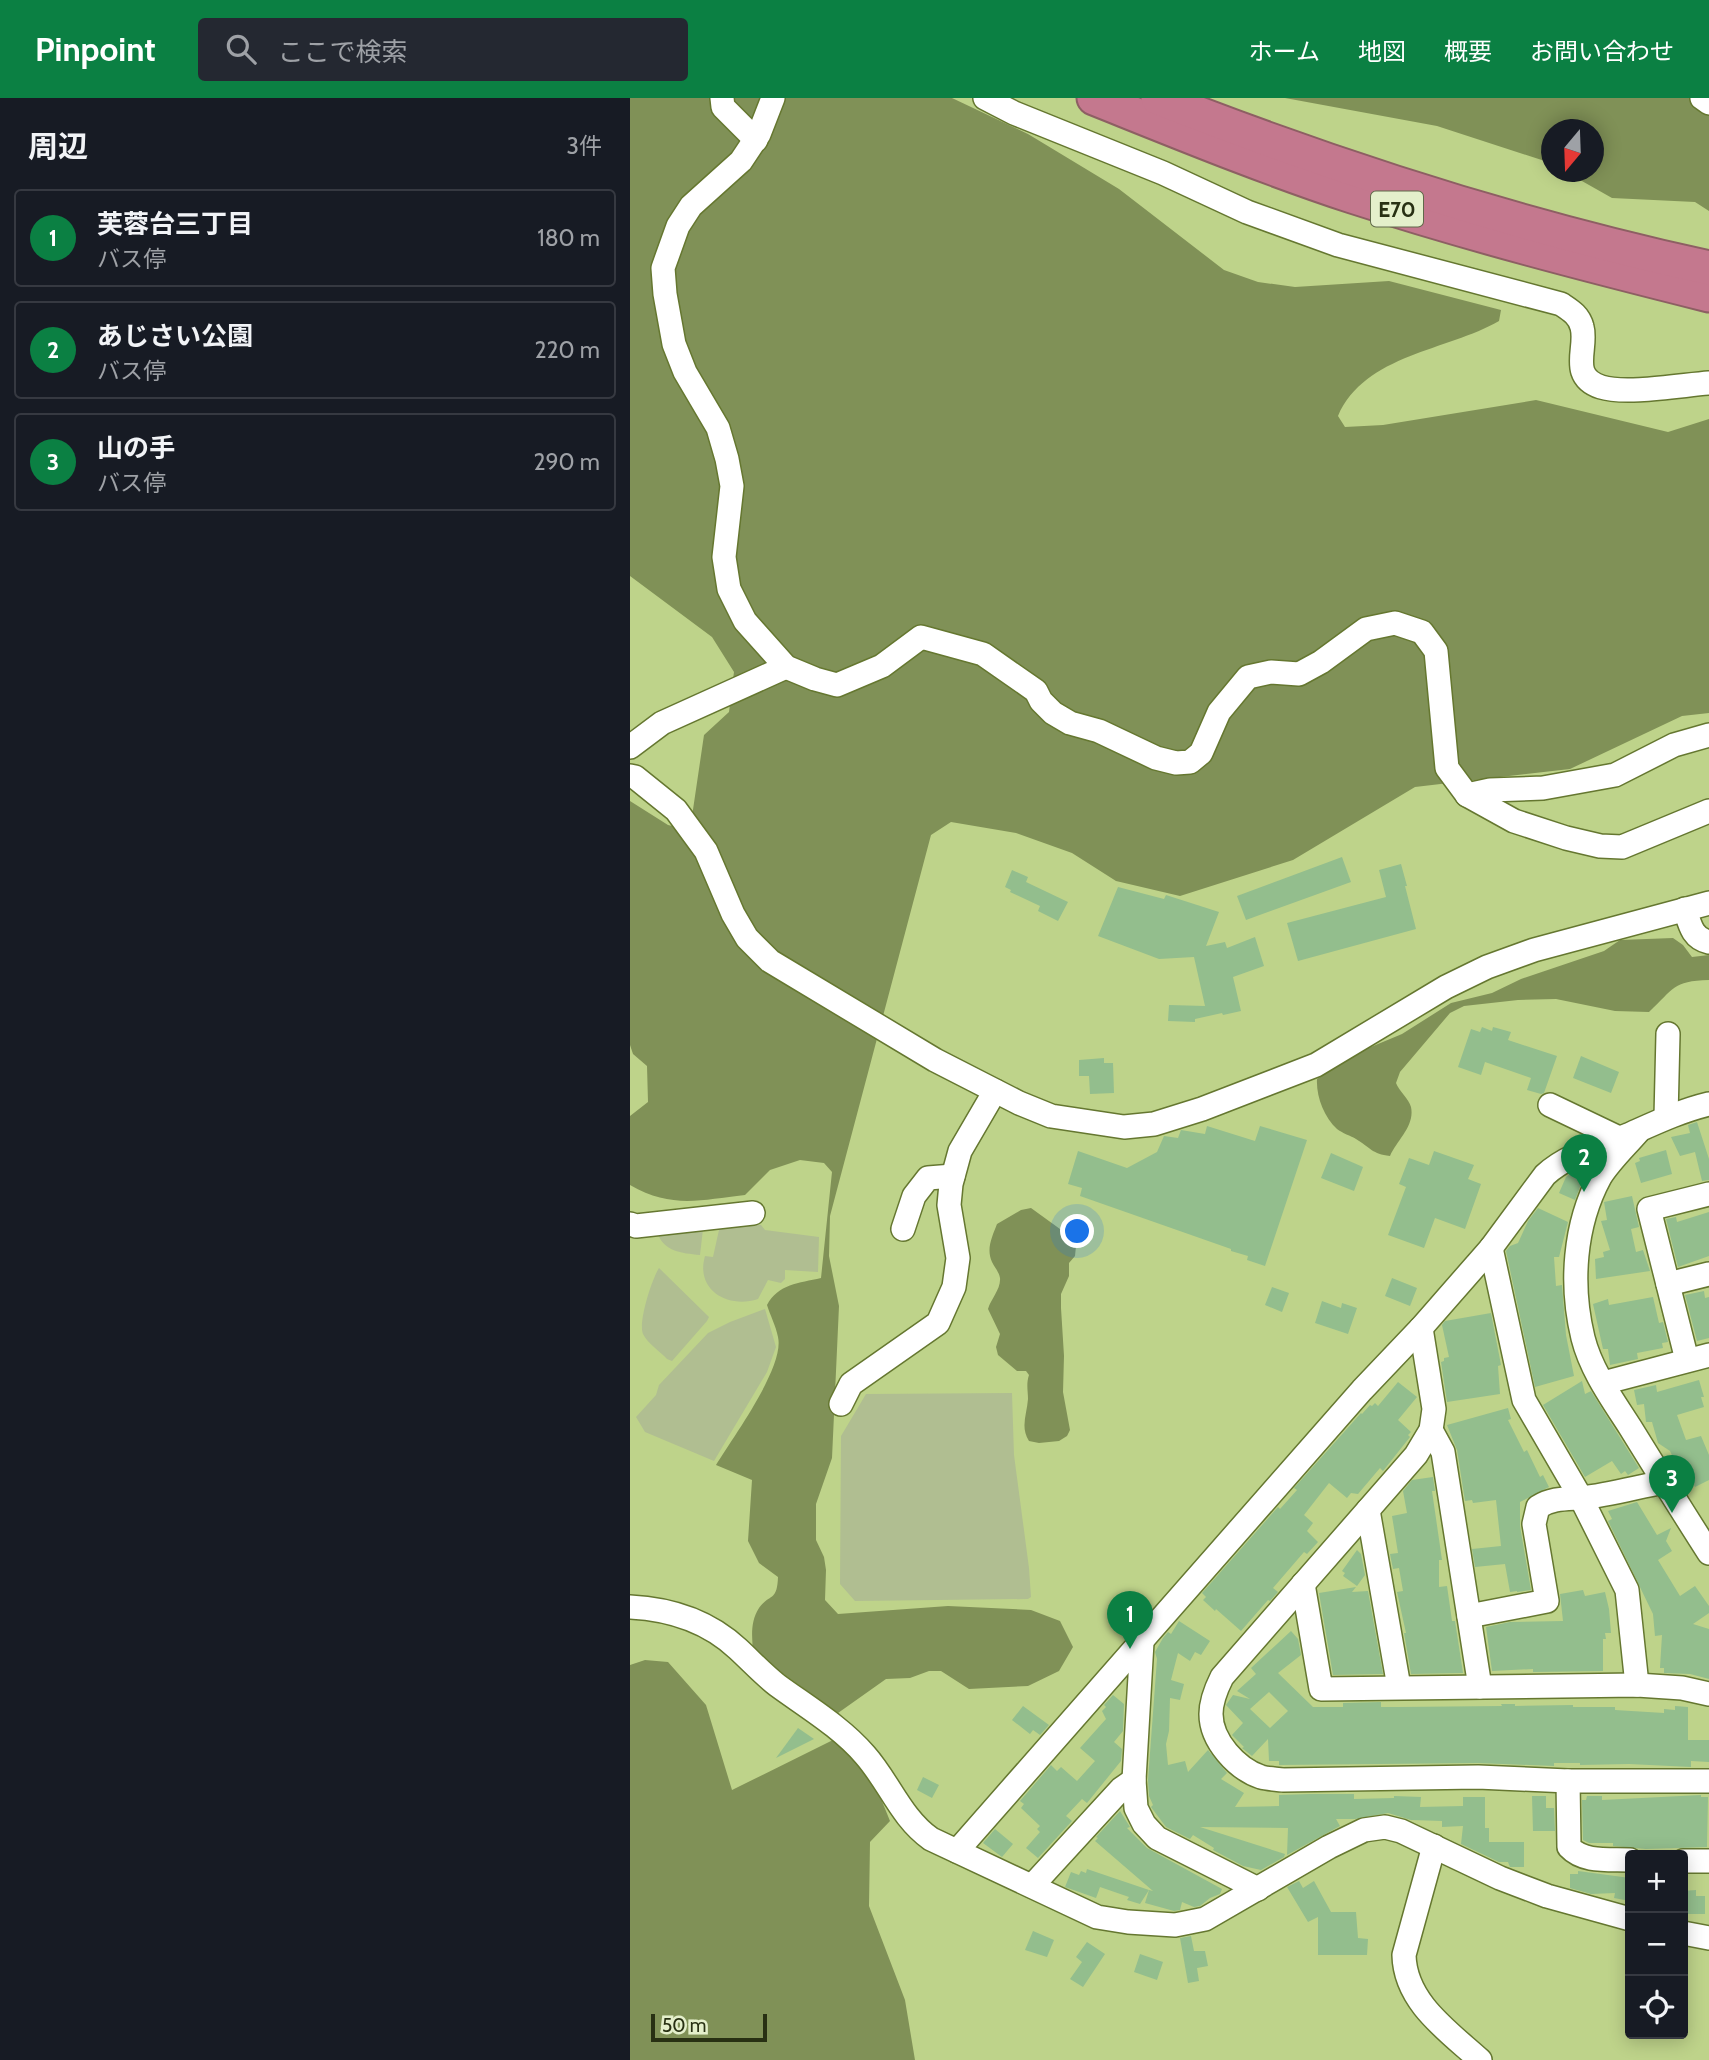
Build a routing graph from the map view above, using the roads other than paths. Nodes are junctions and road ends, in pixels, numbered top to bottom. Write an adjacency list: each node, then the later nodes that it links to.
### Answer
1 (722, 98): 8 (street)
2 (773, 98): 8 (street)
3 (985, 98): 11 (street)
4 (1094, 98): 10 (highway, E70)
5 (1158, 98): 9 (highway, E70)
6 (1702, 98): 7 (street)
7 (1709, 103)
8 (756, 140): 12 (street)
9 (1709, 268)
10 (1709, 295)
11 (1709, 383)
12 (786, 667): 14 (street); 16 (street)
13 (1709, 735): 16 (street)
14 (630, 747)
15 (630, 776): 22 (street)
16 (1468, 795): 17 (street)
17 (1709, 811)
18 (1709, 903): 19 (street)
19 (1685, 909): 20 (street); 22 (street)
20 (1709, 942)
21 (1668, 1034): 25 (street)
22 (995, 1091): 28 (street)
23 (1709, 1104): 25 (street)
24 (1550, 1105): 27 (street)
25 (1665, 1117): 26 (street)
26 (1640, 1129): 27 (street); 38 (street)
27 (1619, 1138): 33 (street)
28 (953, 1176): 32 (street); 39 (street)
29 (1709, 1195): 35 (street)
30 (754, 1213): 31 (street)
31 (630, 1224)
32 (903, 1229)
33 (1491, 1248): 36 (street); 42 (street)
34 (1709, 1274): 35 (street)
35 (1668, 1284): 37 (street)
36 (1421, 1328): 40 (street); 48 (street)
37 (1698, 1358): 38 (street)
38 (1602, 1383): 41 (street)
39 (842, 1404)
40 (1431, 1430): 43 (street); 47 (street)
41 (1664, 1482): 42 (street); 44 (street)
42 (1581, 1498): 47 (street); 49 (street)
43 (1368, 1510): 45 (street); 50 (street)
44 (1709, 1553)
45 (1303, 1584): 50 (street); 54 (street)
46 (630, 1607): 57 (street)
47 (1469, 1616): 51 (street)
48 (1142, 1642): 53 (street); 57 (street)
49 (1637, 1685): 51 (street); 52 (street)
50 (1399, 1687): 51 (street)
51 (1480, 1687)
52 (1709, 1694)
53 (1134, 1780): 61 (street); 62 (street)
54 (1568, 1781): 55 (street); 58 (street)
55 (1709, 1781)
56 (1434, 1846): 62 (street); 63 (street); 66 (street)
57 (957, 1851): 61 (street)
58 (1625, 1860)
59 (1688, 1861): 60 (street)
60 (1709, 1861)
61 (1032, 1886): 62 (street)
62 (1258, 1889)
63 (1625, 1918)
64 (1688, 1934): 65 (street)
65 (1709, 1938)
66 (1480, 2060)

